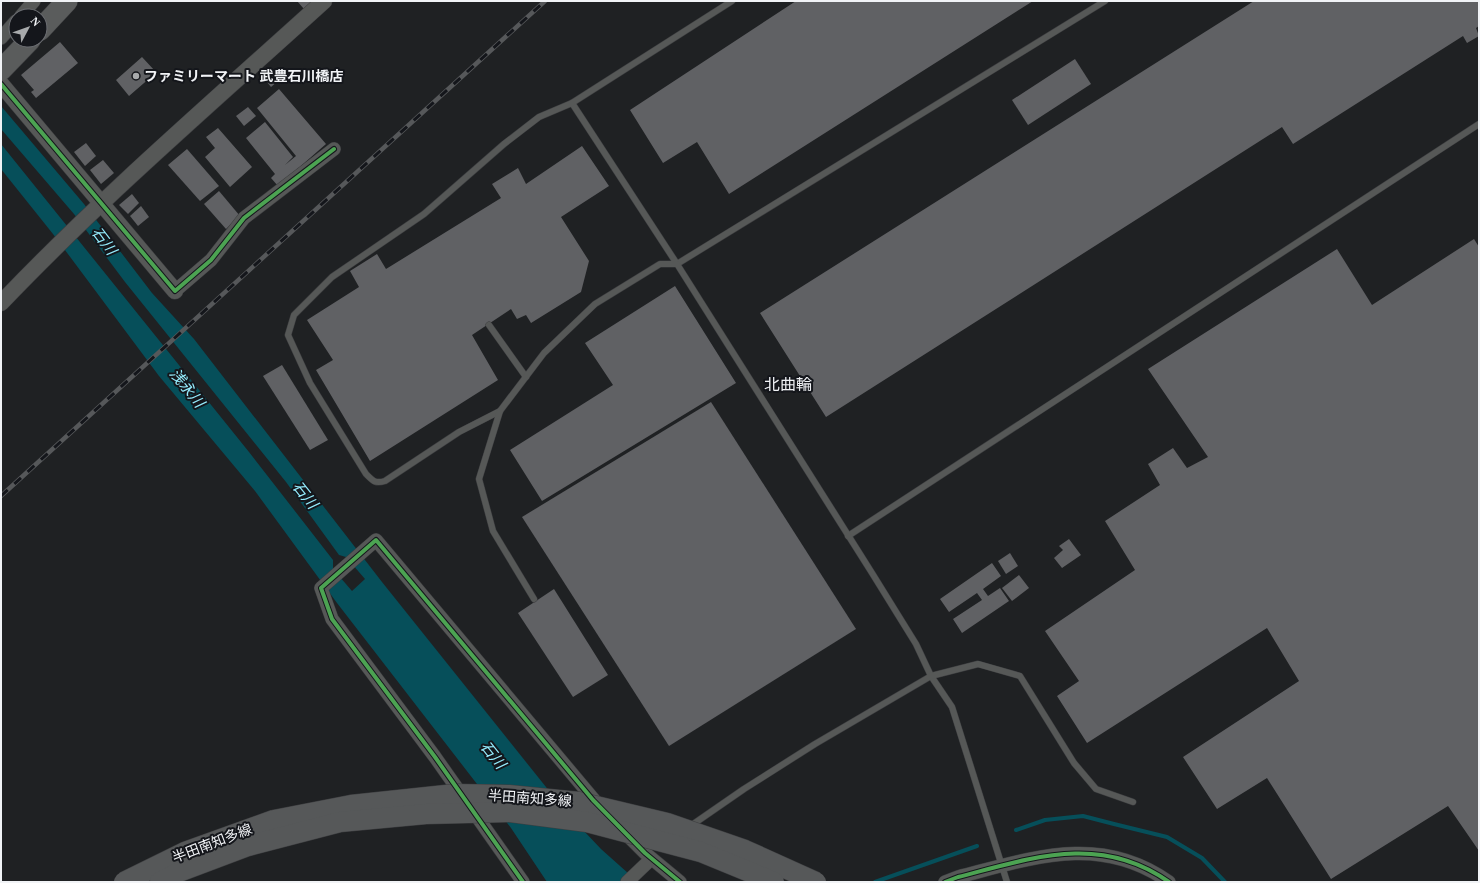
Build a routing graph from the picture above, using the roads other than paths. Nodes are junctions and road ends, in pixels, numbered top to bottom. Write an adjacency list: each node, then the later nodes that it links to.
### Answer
1 (67, 1): 5 (highway)
2 (324, 1): 14 (street)
3 (732, 1): 11 (lane)
4 (1105, 1): 15 (lane)
5 (48, 21)
6 (8, 30): 7 (street)
7 (1, 38)
8 (22, 48): 9 (highway)
9 (1, 70)
10 (1, 84): 14 (street)
11 (572, 103): 15 (lane); 20 (lane)
12 (1479, 124): 21 (lane)
13 (334, 149): 16 (street)
14 (98, 205): 16 (street); 17 (street)
15 (677, 264): 19 (lane); 21 (lane)
16 (175, 291)
17 (1, 303)
18 (489, 325): 19 (lane)
19 (526, 377): 20 (lane)
20 (500, 411): 22 (lane)
21 (848, 536): 23 (lane)
22 (534, 599)
23 (931, 676): 24 (lane); 25 (lane); 29 (lane)
24 (1133, 802)
25 (681, 833)
26 (675, 838): 27 (lane)
27 (663, 849)
28 (652, 858): 32 (street); 33 (street); 34 (street)
29 (1003, 866): 37 (street); 38 (lane); 39 (street)
30 (124, 882): 36 (main road, 半田南知多線, bridge)
31 (160, 882): 35 (main road, 半田南知多線, bridge)
32 (523, 882)
33 (627, 882)
34 (680, 882)
35 (774, 882)
36 (816, 882)
37 (945, 882)
38 (1007, 882)
39 (1169, 882)

